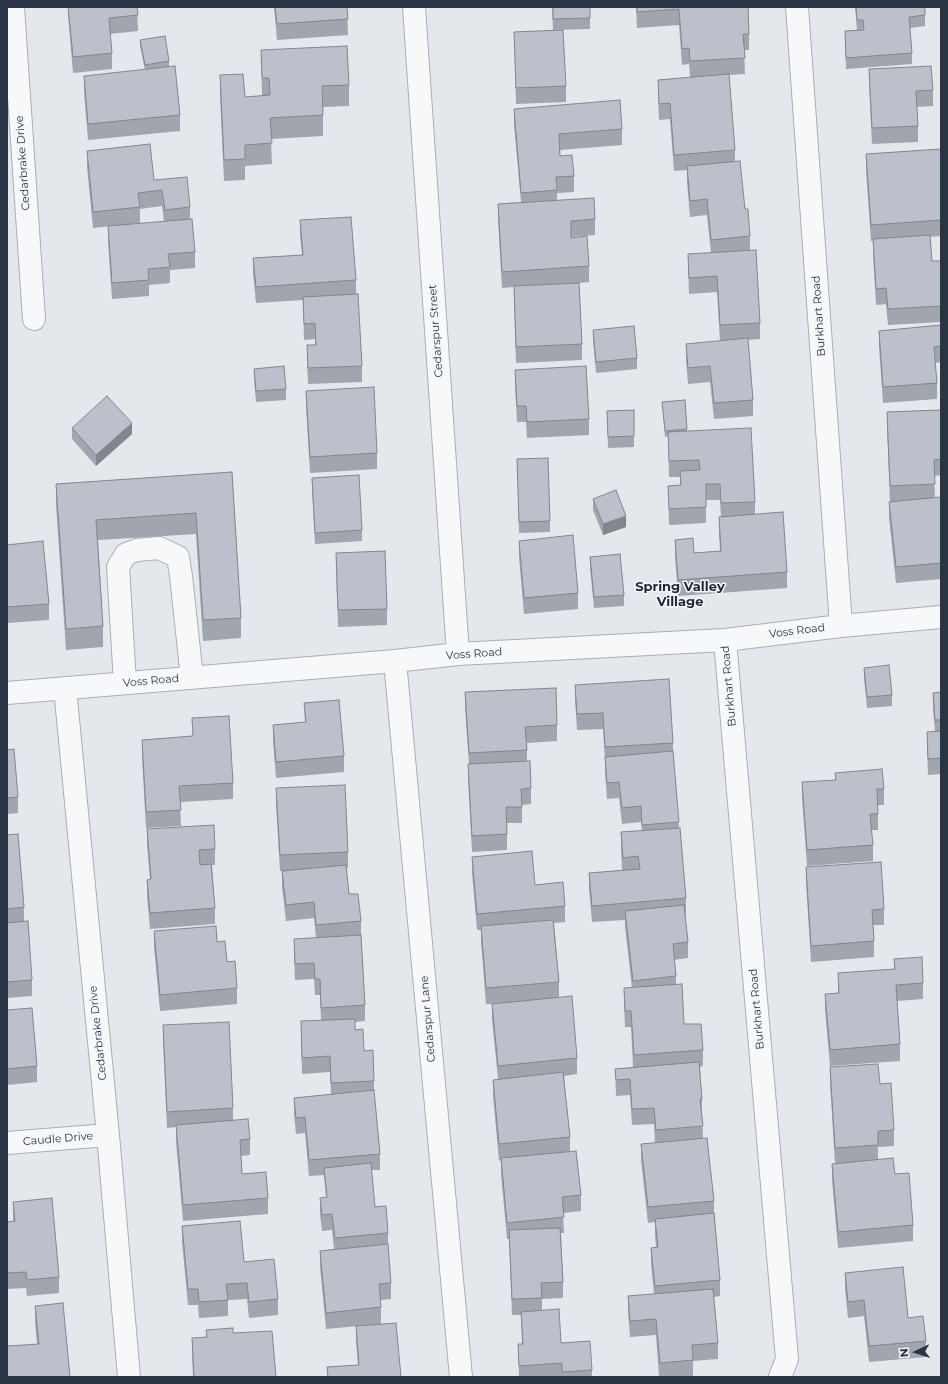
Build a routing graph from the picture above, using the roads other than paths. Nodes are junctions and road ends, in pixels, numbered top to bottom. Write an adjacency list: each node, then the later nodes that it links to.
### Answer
1 (13, 7): 4 (street, Cedarbrake Drive)
2 (414, 7): 8 (street, Cedarspur Street)
3 (797, 7): 6 (street, Burkhart Road)
4 (34, 319)
5 (941, 617): 6 (street, Voss Road)
6 (841, 626): 7 (street, Voss Road)
7 (725, 640): 8 (street, Voss Road); 18 (street, Burkhart Road)
8 (458, 654): 9 (street, Voss Road)
9 (395, 661): 10 (street, Voss Road); 17 (street, Cedarspur Lane)
10 (192, 678): 11 (street, Voss Road); 11 (street)
11 (125, 683): 12 (street, Voss Road)
12 (65, 688): 13 (street, Voss Road); 14 (street, Cedarbrake Drive)
13 (7, 693)
14 (108, 1135): 15 (street, Caudle Drive); 16 (street, Cedarbrake Drive)
15 (7, 1144)
16 (129, 1377)
17 (461, 1377)
18 (780, 1377)

